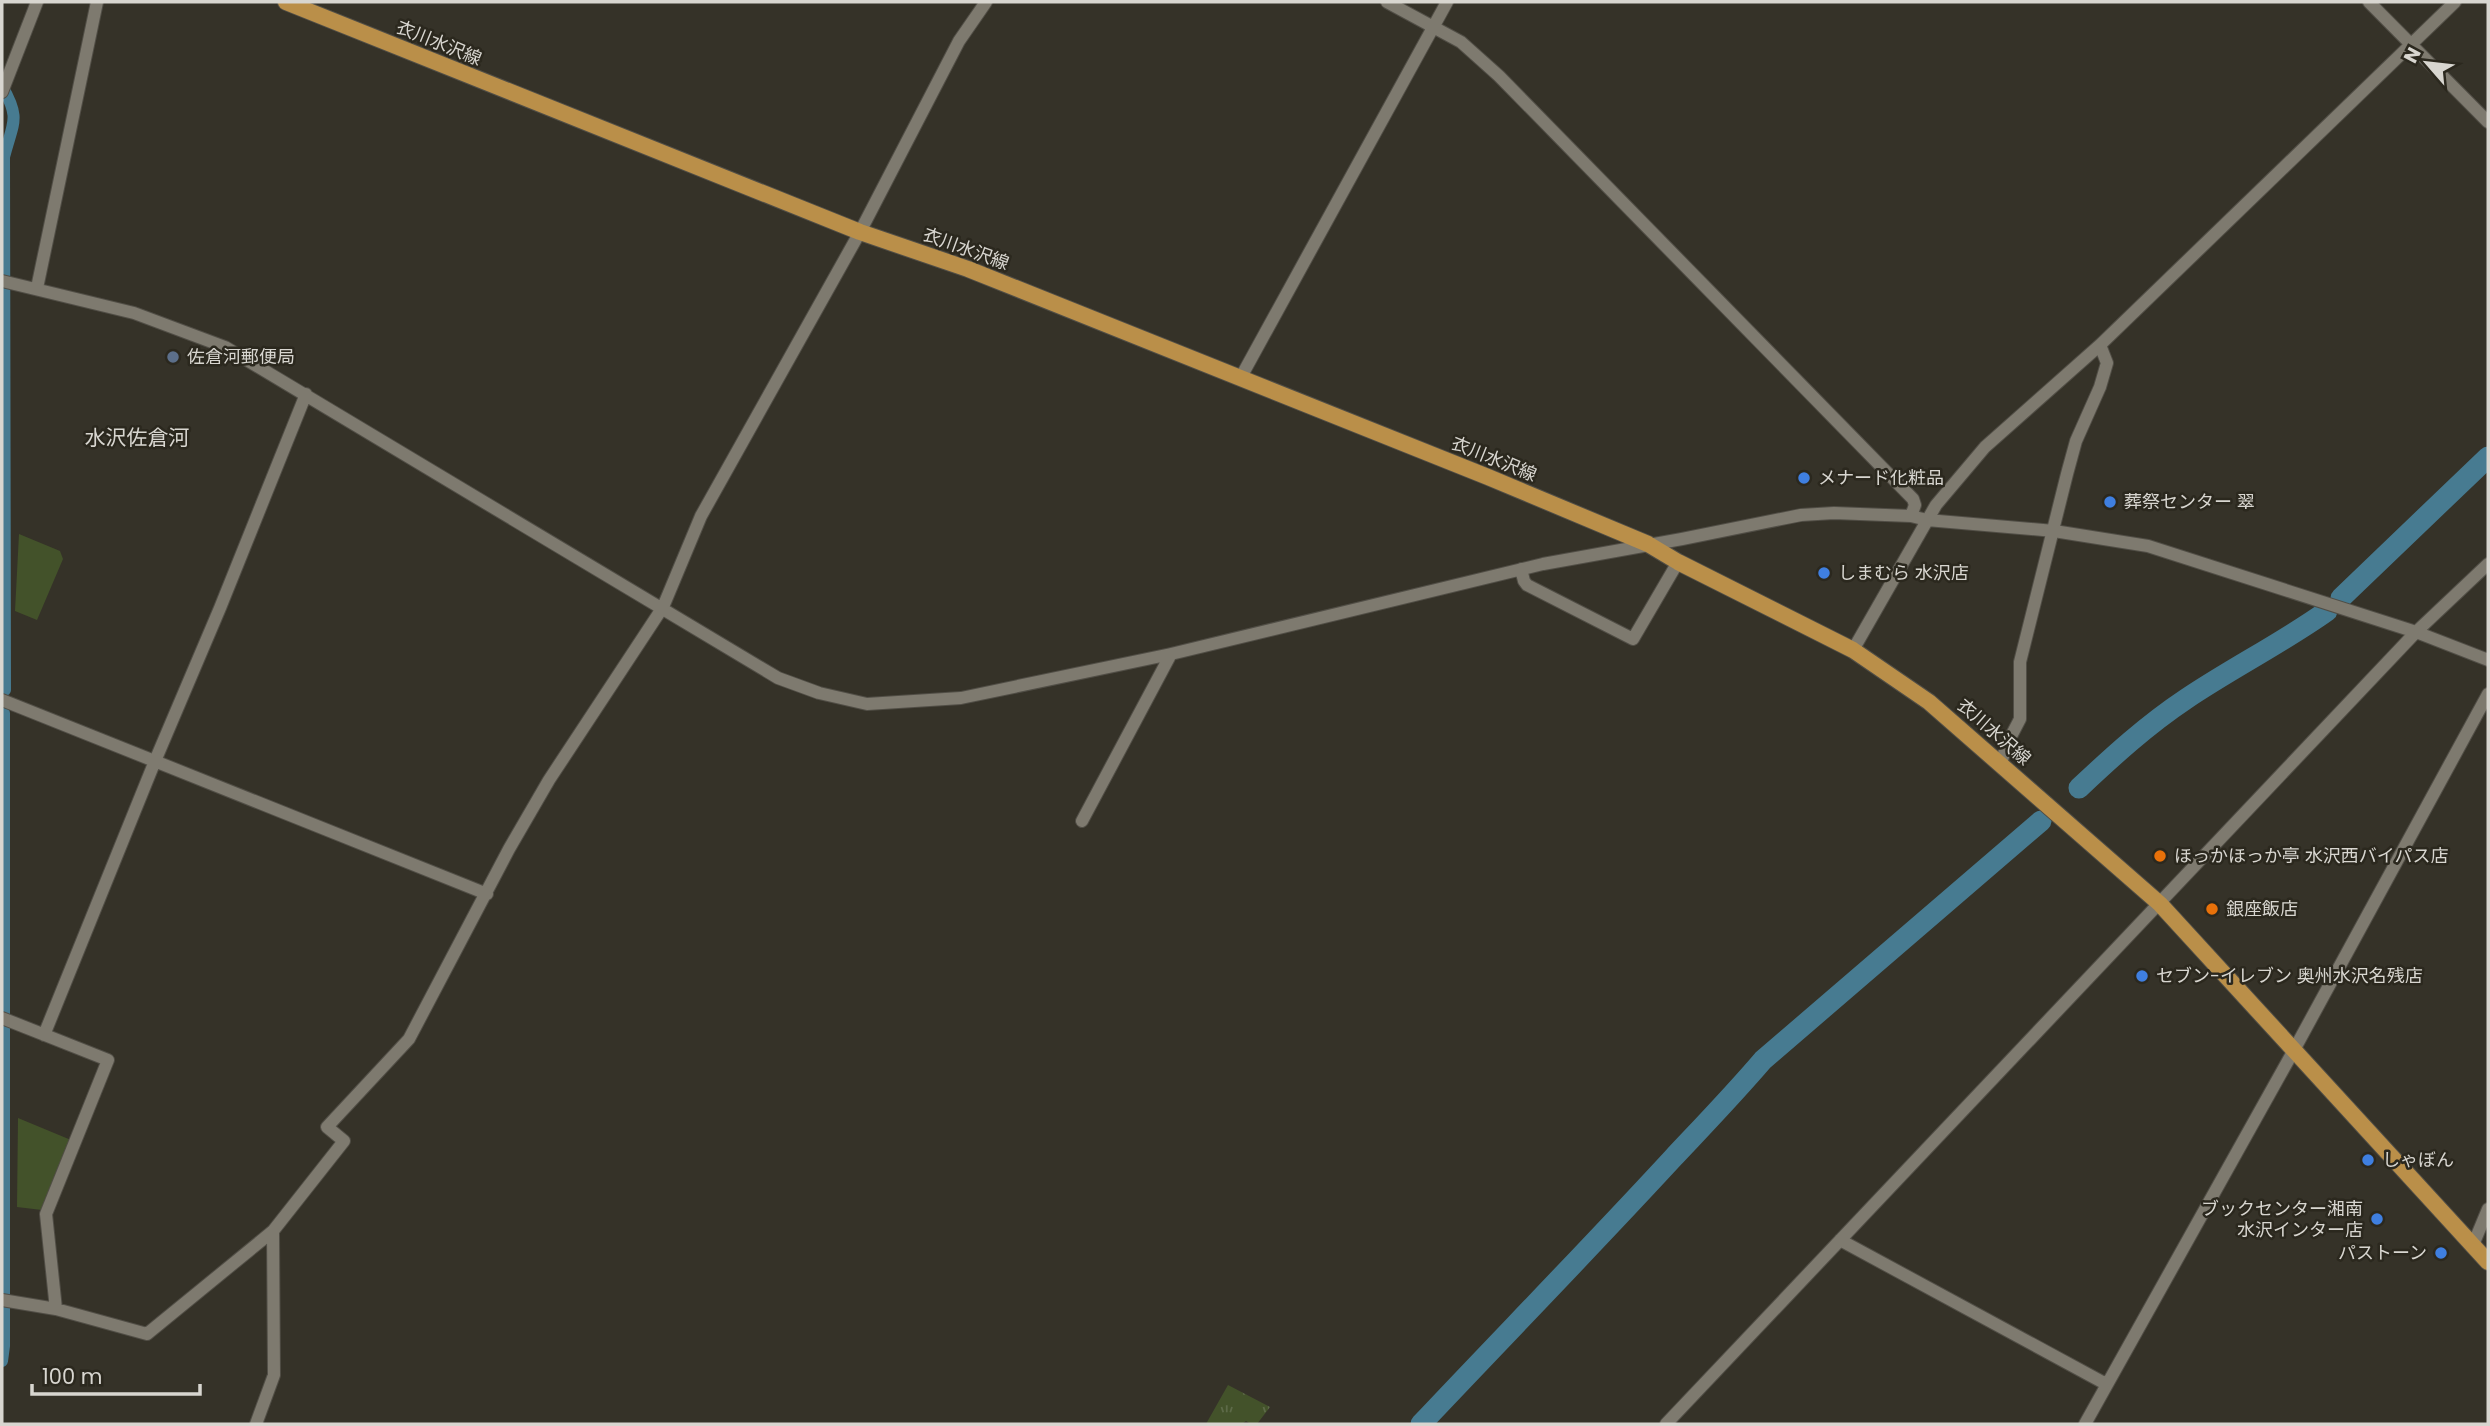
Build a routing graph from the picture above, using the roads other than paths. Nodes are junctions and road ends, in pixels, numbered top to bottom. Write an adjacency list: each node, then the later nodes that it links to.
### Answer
1 (37, 2): 11 (street)
2 (97, 2): 15 (street)
3 (286, 2): 13 (main road, 衣川水沢線)
4 (986, 2): 13 (street)
5 (1387, 2): 9 (street)
6 (1447, 2): 9 (street)
7 (2369, 2): 10 (street)
8 (2455, 2): 10 (street)
9 (1433, 28): 17 (street); 19 (street)
10 (2410, 45): 12 (street); 16 (street)
11 (2, 92)
12 (2488, 122)
13 (860, 232): 17 (main road, 衣川水沢線); 26 (street)
14 (8, 282): 15 (street)
15 (37, 288): 18 (street)
16 (2100, 345): 20 (street); 21 (street)
17 (1241, 377): 22 (main road, 衣川水沢線)
18 (306, 394): 26 (street); 33 (street)
19 (1911, 516): 20 (street); 22 (street)
20 (1927, 520): 21 (street); 28 (street)
21 (2054, 531): 27 (street); 34 (street)
22 (1648, 544): 23 (main road, 衣川水沢線); 25 (street)
23 (1678, 562): 25 (street); 28 (main road, 衣川水沢線)
24 (2488, 564): 27 (street)
25 (1521, 569): 29 (street)
26 (663, 607): 29 (street); 36 (street)
27 (2416, 632): 30 (street); 37 (street)
28 (1853, 650): 34 (main road, 衣川水沢線)
29 (1171, 654): 35 (street)
30 (2488, 660)
31 (2488, 694): 40 (street)
32 (2, 700): 33 (street)
33 (155, 761): 36 (street); 39 (street)
34 (2001, 762): 37 (main road, 衣川水沢線)
35 (1082, 821)
36 (487, 894): 42 (street)
37 (2160, 904): 40 (main road, 衣川水沢線); 43 (street)
38 (7, 1020): 39 (street)
39 (44, 1035): 47 (street)
40 (2294, 1050): 44 (main road, 衣川水沢線); 48 (street)
41 (2488, 1209): 44 (street)
42 (273, 1231): 47 (street); 49 (street)
43 (1840, 1240): 48 (street); 50 (street)
44 (2473, 1245): 45 (main road, 衣川水沢線)
45 (2488, 1262)
46 (6, 1301): 47 (street)
47 (56, 1309)
48 (2106, 1384): 51 (street)
49 (256, 1424)
50 (1666, 1424)
51 (2085, 1424)

